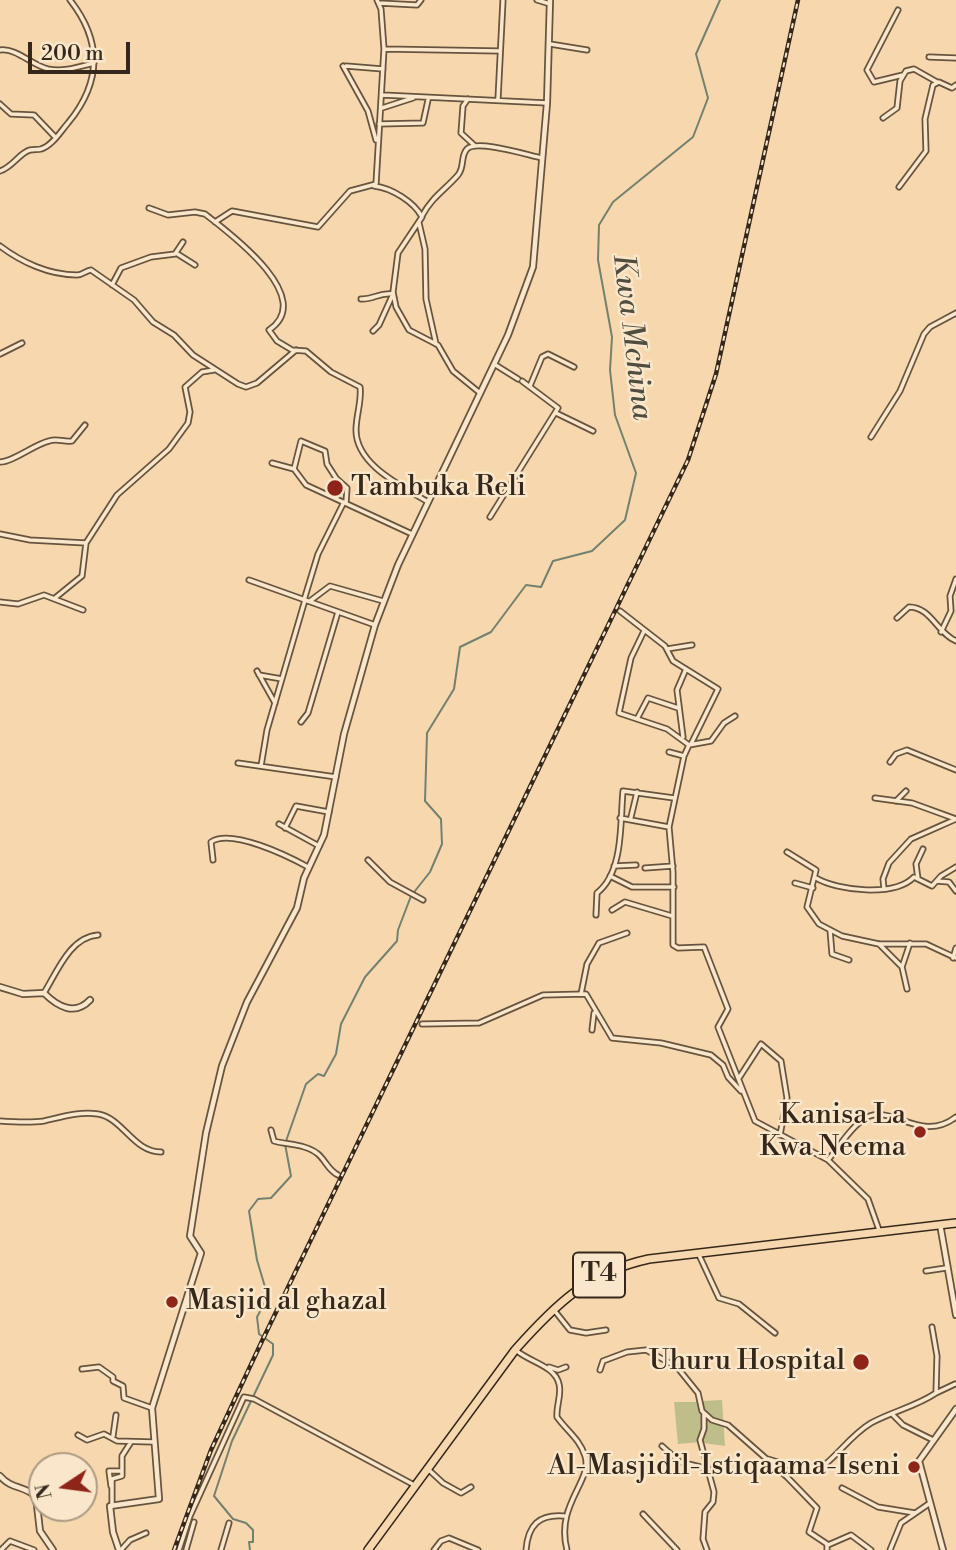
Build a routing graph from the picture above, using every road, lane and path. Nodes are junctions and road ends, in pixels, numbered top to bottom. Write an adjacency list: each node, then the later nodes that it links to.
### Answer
1 (70, 0): 15 (street)
2 (421, 0): 5 (street)
3 (503, 0): 12 (street)
4 (537, 0): 6 (street)
5 (378, 2): 9 (street)
6 (550, 2): 8 (street)
7 (898, 10): 17 (street)
8 (550, 44): 11 (street); 25 (street)
9 (384, 49): 12 (street); 16 (street)
10 (0, 50): 15 (street)
11 (587, 50)
12 (500, 51): 24 (street)
13 (929, 57): 14 (street)
14 (956, 58)
15 (94, 63): 30 (street)
16 (383, 69): 20 (street); 31 (street)
17 (903, 75): 18 (street); 28 (street)
18 (937, 82): 19 (street); 36 (street)
19 (956, 87)
20 (383, 95): 21 (street); 27 (street)
21 (416, 98): 22 (street); 27 (street)
22 (428, 99): 23 (street); 29 (street)
23 (468, 99): 24 (street); 32 (street)
24 (498, 99): 25 (street)
25 (547, 103): 33 (street)
26 (0, 104): 30 (street)
27 (382, 107): 29 (street)
28 (883, 118)
29 (380, 124): 31 (street)
30 (55, 137): 34 (street)
31 (377, 145): 35 (street)
32 (475, 145): 33 (street); 40 (street)
33 (542, 158): 56 (street)
34 (0, 171)
35 (372, 186): 38 (street); 41 (street)
36 (899, 187)
37 (408, 194): 38 (street)
38 (404, 198): 40 (street)
39 (149, 208): 41 (street)
40 (422, 216): 42 (street)
41 (215, 222): 54 (street)
42 (418, 223): 48 (street); 53 (street)
43 (183, 242): 45 (street)
44 (0, 246): 47 (street)
45 (176, 253): 46 (street); 47 (street)
46 (195, 265)
47 (112, 285): 58 (street)
48 (393, 293): 49 (street); 51 (street); 53 (street)
49 (361, 299)
50 (956, 313): 64 (street)
51 (373, 331)
52 (22, 343): 55 (street)
53 (436, 344): 60 (street)
54 (296, 350): 58 (street); 68 (street)
55 (0, 354)
56 (494, 364): 59 (street); 60 (street)
57 (574, 367): 59 (street)
58 (216, 369): 73 (street)
59 (530, 386): 61 (street)
60 (480, 393): 68 (street)
61 (556, 413): 63 (street); 70 (street)
62 (85, 425): 65 (street)
63 (593, 431)
64 (871, 438)
65 (0, 462)
66 (272, 463): 67 (street)
67 (294, 469): 69 (street); 69 (street)
68 (428, 502): 72 (street)
69 (345, 503): 72 (street); 77 (street)
70 (490, 517)
71 (0, 534): 73 (street)
72 (412, 535): 78 (street)
73 (86, 543): 76 (street)
74 (956, 579): 86 (street)
75 (249, 580): 77 (street)
76 (55, 598): 79 (street); 80 (street)
77 (306, 601): 78 (street); 82 (street); 91 (street)
78 (383, 601): 84 (street)
79 (0, 602)
80 (83, 610)
81 (620, 611): 85 (street)
82 (338, 612): 84 (street); 96 (street)
83 (897, 618): 86 (street)
84 (374, 625): 105 (street)
85 (644, 631): 89 (street); 95 (street)
86 (941, 632): 87 (street)
87 (956, 641)
88 (692, 645): 89 (street)
89 (667, 649): 90 (street)
90 (686, 668): 93 (street); 98 (street)
91 (282, 679): 92 (street); 92 (street)
92 (275, 703): 103 (street)
93 (678, 708): 95 (street); 97 (street)
94 (735, 716): 98 (street)
95 (637, 719): 97 (street)
96 (301, 722)
97 (683, 739): 98 (street)
98 (690, 744): 100 (street)
99 (669, 752): 100 (street)
100 (684, 756): 108 (street)
101 (890, 762): 104 (street)
102 (238, 763): 103 (street)
103 (261, 766): 105 (street)
104 (956, 770)
105 (336, 777): 111 (street)
106 (906, 791): 110 (street)
107 (637, 792): 108 (street); 112 (street); 113 (street)
108 (674, 798): 116 (street)
109 (875, 798): 110 (street)
110 (896, 801): 114 (street)
111 (329, 812): 117 (street); 118 (street)
112 (620, 817): 113 (street); 124 (street)
113 (631, 818): 116 (street)
114 (956, 819): 135 (street)
115 (279, 824): 117 (street)
116 (669, 827): 125 (street)
117 (285, 828): 118 (street)
118 (319, 846): 126 (street)
119 (923, 849): 130 (street)
120 (787, 852): 133 (street)
121 (213, 860): 126 (street)
122 (368, 860): 137 (street)
123 (636, 865): 124 (street)
124 (614, 866): 129 (street)
125 (673, 866): 127 (street); 134 (street)
126 (308, 867): 185 (street)
127 (645, 867)
128 (956, 867): 131 (street)
129 (610, 876): 134 (street); 139 (street)
130 (918, 879): 131 (street); 135 (street)
131 (937, 881): 136 (street)
132 (796, 883): 133 (street)
133 (816, 883): 135 (street); 141 (street)
134 (674, 887): 140 (street)
135 (884, 889)
136 (956, 891)
137 (423, 900)
138 (612, 910): 140 (street)
139 (596, 915)
140 (672, 916): 158 (street)
141 (830, 930): 145 (street); 148 (street)
142 (627, 933): 153 (street)
143 (98, 935): 152 (street)
144 (910, 943): 145 (street); 147 (street); 149 (street)
145 (879, 944): 149 (street)
146 (956, 948): 147 (street)
147 (954, 958)
148 (849, 960)
149 (902, 968): 151 (street)
150 (0, 987): 152 (street)
151 (907, 989)
152 (44, 993): 154 (street)
153 (581, 994): 155 (street); 156 (street)
154 (90, 1000)
155 (594, 1013): 157 (street); 159 (street)
156 (422, 1024)
157 (592, 1030)
158 (739, 1079): 159 (street); 163 (street)
159 (743, 1092): 163 (street)
160 (956, 1117): 165 (street)
161 (0, 1121): 164 (street)
162 (271, 1130): 166 (street)
163 (780, 1135): 165 (street)
164 (161, 1152)
165 (828, 1160): 169 (street)
166 (338, 1175)
167 (956, 1223): 168 (highway, T4)
168 (940, 1224): 169 (highway, T4); 171 (street)
169 (879, 1230): 170 (highway, T4)
170 (698, 1253): 173 (highway, T4); 177 (street)
171 (946, 1268): 172 (street); 174 (street)
172 (926, 1271)
173 (554, 1310): 176 (street); 178 (highway, T4)
174 (956, 1315)
175 (932, 1327): 184 (street)
176 (606, 1330)
177 (775, 1333)
178 (515, 1350): 179 (street); 198 (highway, T4)
179 (547, 1366): 180 (street); 209 (street)
180 (566, 1367)
181 (82, 1369): 185 (street)
182 (600, 1370): 187 (street)
183 (955, 1384): 184 (street)
184 (936, 1393): 189 (street)
185 (152, 1408): 194 (street)
186 (956, 1409): 192 (street)
187 (704, 1413): 196 (street); 197 (street)
188 (116, 1415): 191 (street)
189 (892, 1415): 192 (street); 196 (street)
190 (78, 1435): 191 (street)
191 (114, 1438): 193 (street)
192 (933, 1440): 205 (street)
193 (131, 1442): 194 (street); 199 (street)
194 (153, 1442): 206 (street)
195 (662, 1446): 197 (street)
196 (766, 1459): 213 (street)
197 (709, 1469): 227 (street)
198 (429, 1470): 201 (highway, T4); 202 (street)
199 (122, 1471): 204 (street); 204 (street)
200 (0, 1476): 216 (street)
201 (418, 1487): 218 (street); 221 (highway, T4)
202 (471, 1487)
203 (842, 1488): 207 (street)
204 (113, 1491): 206 (street)
205 (930, 1503): 207 (street); 230 (street)
206 (112, 1505): 217 (street)
207 (915, 1513): 229 (street)
208 (643, 1514): 226 (street)
209 (564, 1516): 224 (street); 225 (street)
210 (194, 1522): 219 (street)
211 (229, 1523): 220 (street)
212 (146, 1533): 217 (street)
213 (828, 1548): 228 (street)
214 (1, 1550): 215 (street)
215 (34, 1550)
216 (53, 1550)
217 (120, 1550)
218 (179, 1550)
219 (186, 1550)
220 (221, 1550)
221 (368, 1550)
222 (434, 1550): 223 (street)
223 (478, 1550)
224 (526, 1550)
225 (567, 1550)
226 (677, 1550)
227 (707, 1550)
228 (871, 1550)
229 (890, 1550)
230 (943, 1550)

